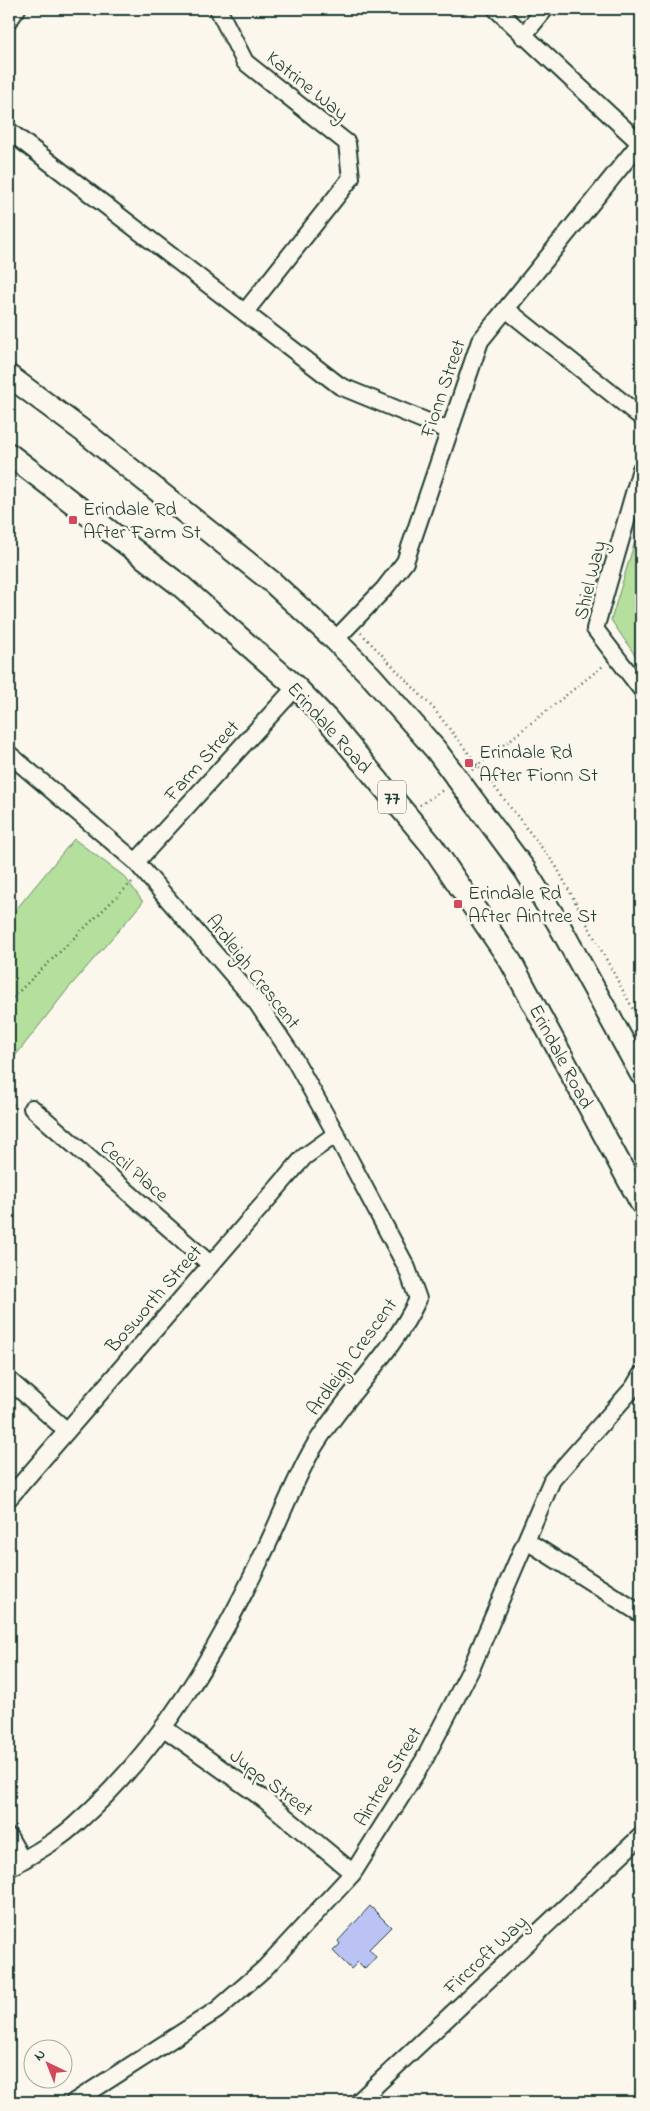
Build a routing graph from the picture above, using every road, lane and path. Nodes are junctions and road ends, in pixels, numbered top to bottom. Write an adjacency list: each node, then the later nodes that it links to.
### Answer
1 (17, 9): 5 (street)
2 (218, 9): 10 (street, Katrine Way)
3 (496, 9): 6 (street)
4 (545, 9): 6 (street)
5 (9, 20)
6 (523, 36): 8 (street)
7 (9, 131): 10 (street)
8 (640, 144): 9 (street, Fionn Street)
9 (506, 309): 12 (street); 13 (street, Fionn Street)
10 (245, 312): 13 (street)
11 (9, 376): 16 (main road)
12 (641, 417)
13 (450, 431): 16 (street, Fionn Street)
14 (9, 454): 18 (main road, Erindale Road / 77)
15 (641, 469): 17 (street, Shiel Way)
16 (335, 640): 21 (main road)
17 (616, 656): 19 (street, Shiel Way); 21 (path)
18 (296, 687): 22 (main road, Erindale Road / 77); 23 (street, Farm Street)
19 (641, 689)
20 (9, 754): 23 (street, Ardleigh Crescent)
21 (458, 779): 22 (path); 25 (main road)
22 (407, 815): 28 (main road, Erindale Road / 77)
23 (140, 866): 24 (path); 27 (street, Ardleigh Crescent)
24 (9, 1002)
25 (641, 1074)
26 (32, 1108): 29 (street, Cecil Place)
27 (336, 1134): 29 (street, Bosworth Street); 36 (street, Ardleigh Crescent)
28 (641, 1203)
29 (210, 1264): 32 (street, Bosworth Street)
30 (9, 1380): 32 (street)
31 (639, 1382): 34 (street, Aintree Street)
32 (67, 1431): 33 (street, Bosworth Street)
33 (9, 1498)
34 (527, 1541): 35 (street); 40 (street, Aintree Street)
35 (641, 1614)
36 (164, 1728): 39 (street, Ardleigh Crescent); 40 (street, Jupp Street)
37 (641, 1836): 42 (street, Fircroft Way)
38 (9, 1837): 39 (street)
39 (15, 1864)
40 (353, 1873): 41 (street, Aintree Street)
41 (74, 2102)
42 (358, 2102)

